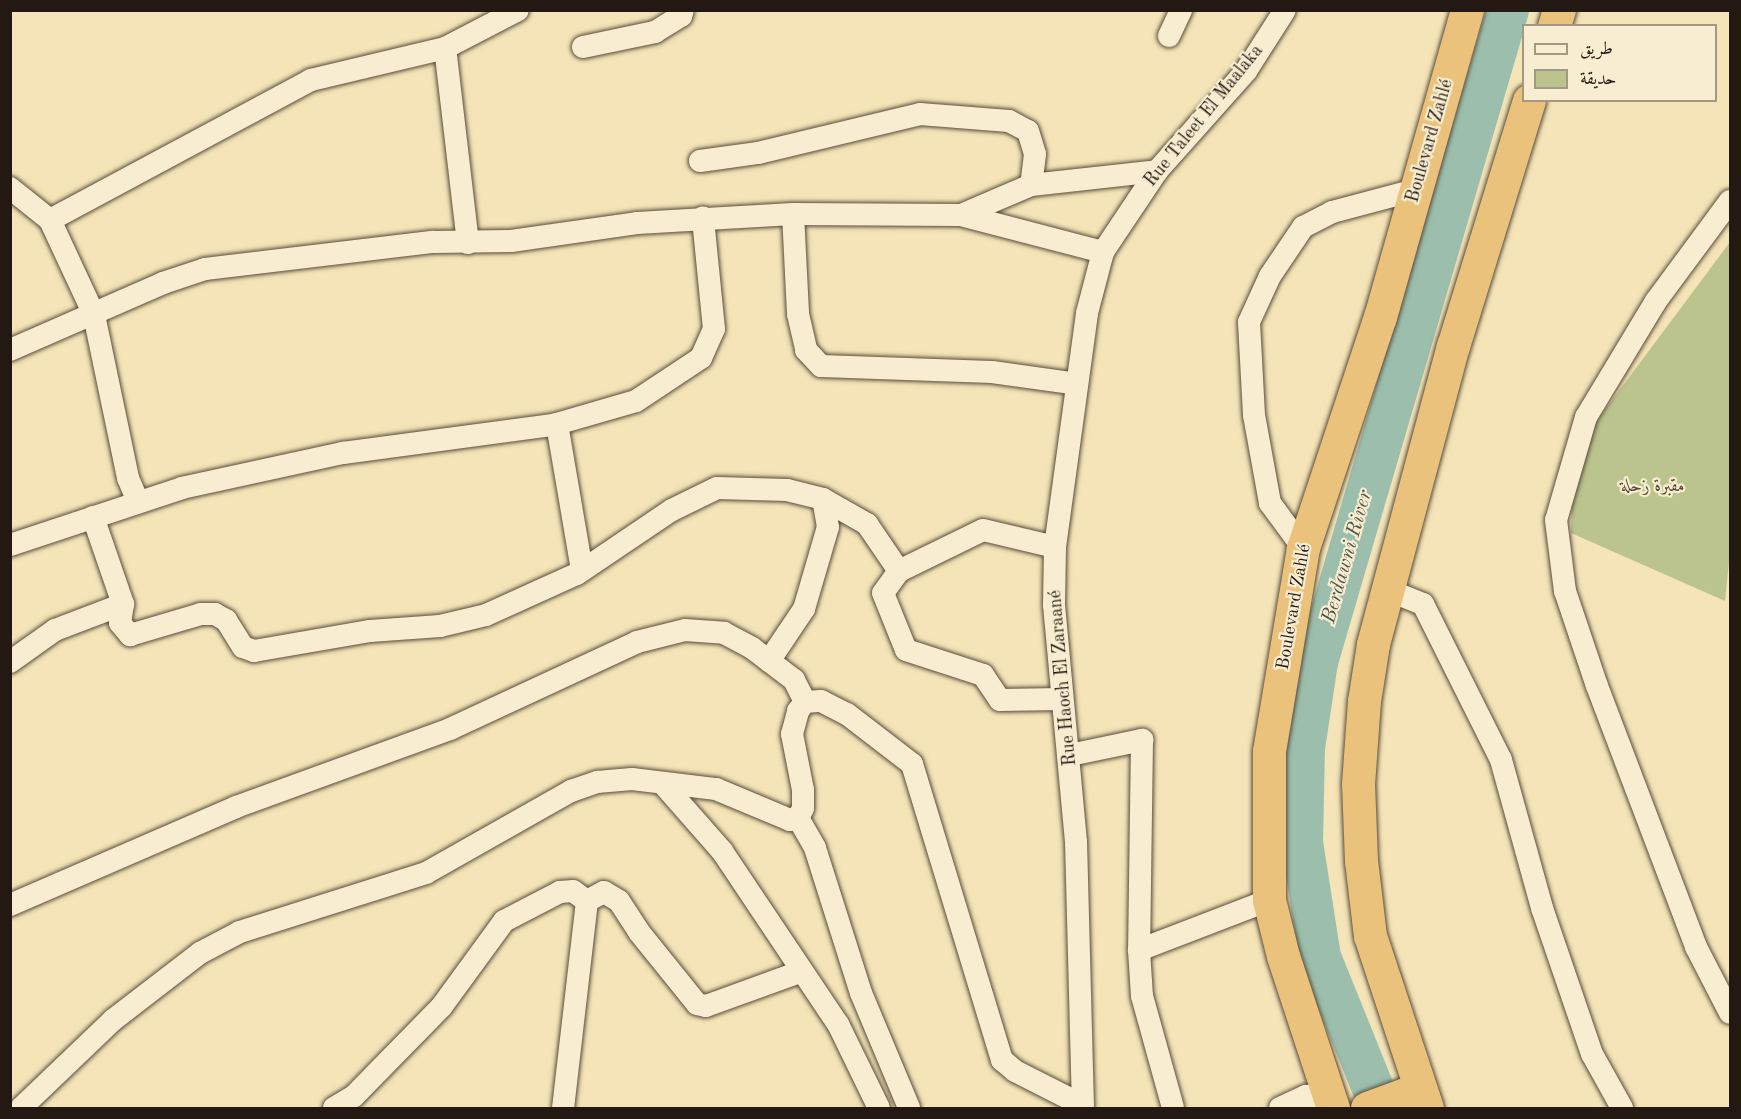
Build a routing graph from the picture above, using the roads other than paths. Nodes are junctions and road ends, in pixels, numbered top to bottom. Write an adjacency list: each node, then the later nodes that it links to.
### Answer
1 (518, 10): 8 (street)
2 (683, 10): 7 (street)
3 (1181, 10): 6 (street)
4 (1285, 10): 11 (street, Rue Taleet El Maalaka)
5 (1467, 10): 14 (highway, Boulevard Zahlé)
6 (1169, 36)
7 (583, 47)
8 (445, 48): 19 (street); 20 (street)
9 (1528, 102): 34 (highway)
10 (700, 161): 12 (street)
11 (1157, 171): 12 (street); 21 (street, Rue Taleet El Maalaka)
12 (1030, 185): 17 (street)
13 (10, 188): 19 (street)
14 (1415, 190): 31 (highway, Boulevard Zahlé); 31 (street)
15 (1731, 201): 48 (street)
16 (793, 214): 17 (street); 18 (street); 24 (street)
17 (961, 215): 21 (street)
18 (703, 218): 20 (street); 25 (street)
19 (50, 220): 22 (street)
20 (468, 243): 22 (street)
21 (1103, 252): 24 (street, Rue Haoch El Zaraané)
22 (93, 315): 23 (street); 27 (street)
23 (10, 350)
24 (1077, 384): 30 (street, Rue Haoch El Zaraané)
25 (557, 424): 27 (street); 32 (street)
26 (823, 499): 32 (street); 33 (street); 36 (street)
27 (138, 502): 28 (street)
28 (93, 517): 29 (street); 35 (street)
29 (10, 545)
30 (1055, 547): 33 (street); 38 (street, Rue Haoch El Zaraané)
31 (1303, 548): 43 (highway, Boulevard Zahlé)
32 (582, 570): 35 (street)
33 (899, 571): 38 (street)
34 (1388, 590): 49 (highway); 60 (street)
35 (123, 604): 37 (street)
36 (769, 660): 39 (street); 45 (street)
37 (10, 662)
38 (1062, 699): 40 (street, Rue Haoch El Zaraané)
39 (805, 702): 42 (street); 51 (street)
40 (1070, 755): 46 (street); 51 (street, Rue Haoch El Zaraané)
41 (664, 785): 42 (street); 47 (street); 52 (street)
42 (798, 818): 56 (street)
43 (1269, 900): 46 (street); 50 (highway, Boulevard Zahlé)
44 (587, 901): 47 (street); 53 (street); 54 (street)
45 (10, 905)
46 (1138, 950): 57 (street)
47 (800, 972): 55 (street)
48 (1731, 1013)
49 (1423, 1099): 59 (highway)
50 (1331, 1104): 58 (street)
51 (1082, 1107)
52 (21, 1108)
53 (334, 1108)
54 (563, 1108)
55 (879, 1108)
56 (909, 1108)
57 (1173, 1108)
58 (1280, 1108)
59 (1367, 1108)
60 (1622, 1108)

